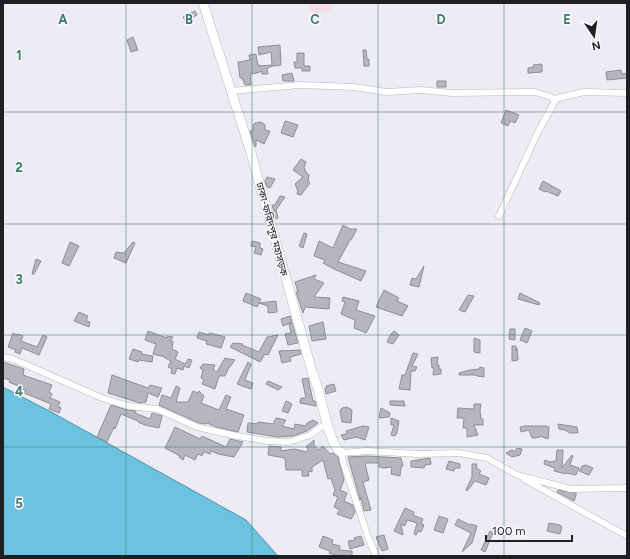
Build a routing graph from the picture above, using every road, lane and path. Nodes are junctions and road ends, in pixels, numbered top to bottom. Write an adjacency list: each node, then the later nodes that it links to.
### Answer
1 (204, 3): 2 (highway, ঢাকা-ফরিদপুর মহাসড়ক)
2 (232, 91): 4 (street); 7 (highway, ঢাকা-ফরিদপুর মহাসড়ক)
3 (627, 93): 4 (street)
4 (554, 99): 5 (street)
5 (499, 216)
6 (3, 357): 7 (street)
7 (327, 423): 8 (highway, ঢাকা-ফরিদপুর মহাসড়ক)
8 (342, 453): 9 (street); 12 (street)
9 (517, 475): 10 (street); 11 (street)
10 (627, 488)
11 (627, 536)
12 (376, 556)

